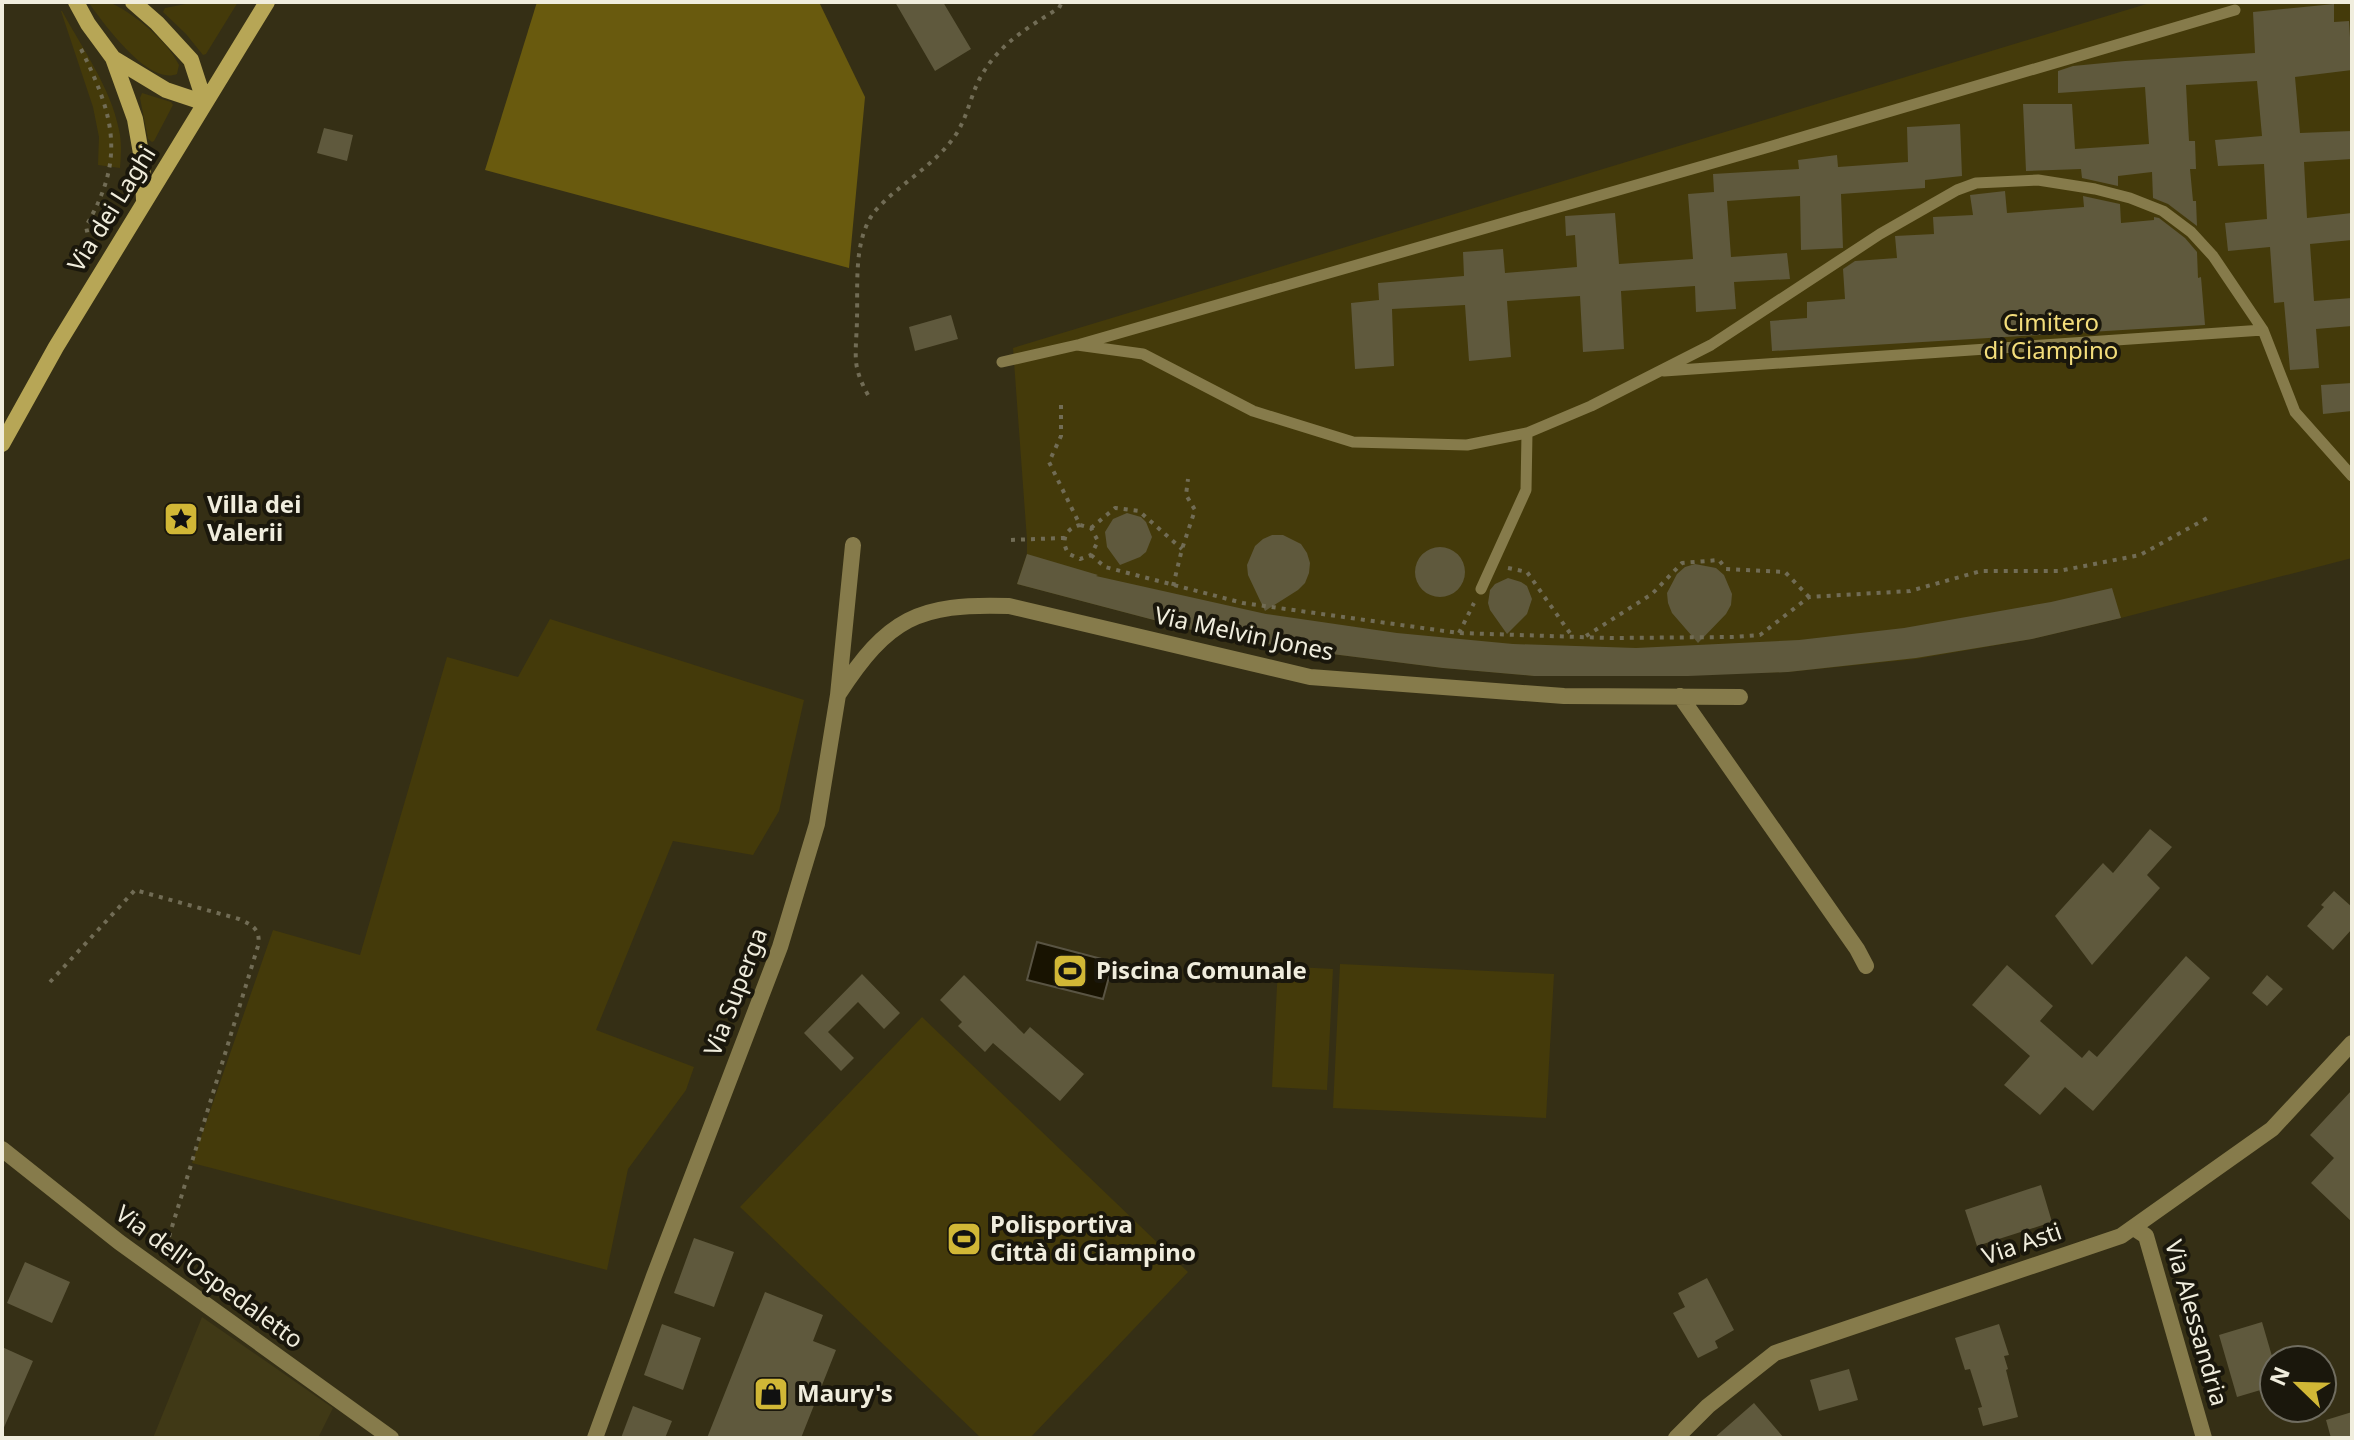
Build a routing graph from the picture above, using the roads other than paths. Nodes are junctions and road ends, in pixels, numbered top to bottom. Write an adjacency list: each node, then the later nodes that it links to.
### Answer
1 (76, 2): 5 (main road)
2 (133, 2): 6 (main road)
3 (267, 2): 6 (main road, Via dei Laghi)
4 (2235, 10): 9 (lane)
5 (113, 58): 6 (main road); 7 (main road)
6 (205, 103): 7 (main road, Via dei Laghi)
7 (144, 202): 13 (main road, Via dei Laghi)
8 (2263, 330): 11 (lane); 11 (lane); 14 (lane)
9 (1077, 345): 10 (lane); 12 (lane)
10 (1002, 362)
11 (1660, 371): 12 (lane)
12 (1527, 433): 16 (lane)
13 (2, 444)
14 (2352, 476)
15 (853, 545): 17 (street, Via Superga)
16 (1481, 589)
17 (838, 695): 18 (street, Via Melvin Jones); 25 (street, Via Superga)
18 (1680, 696): 19 (street, Via Melvin Jones); 20 (street)
19 (1740, 697)
20 (1866, 966)
21 (2352, 1043): 23 (street, Via Asti)
22 (2, 1149): 24 (street, Via dell'Ospedaletto)
23 (2134, 1228): 26 (street, Via Asti); 27 (street, Via Alessandria)
24 (391, 1438)
25 (595, 1438)
26 (1676, 1438)
27 (2204, 1438)

